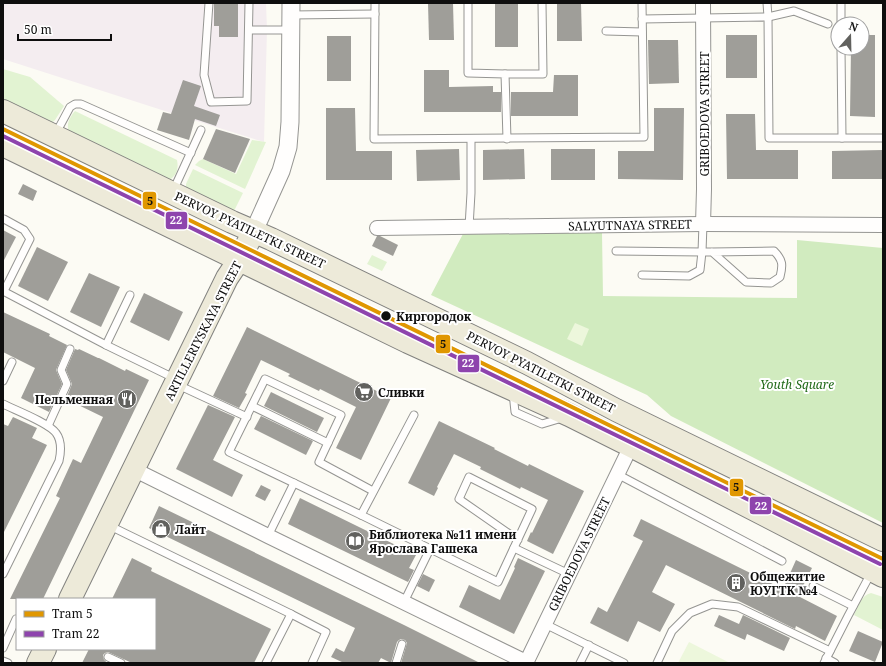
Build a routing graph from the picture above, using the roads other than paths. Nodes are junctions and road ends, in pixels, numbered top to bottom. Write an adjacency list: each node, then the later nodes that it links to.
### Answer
1 (209, 3): 17 (lane)
2 (250, 3): 17 (lane)
3 (375, 3): 10 (lane)
4 (468, 3): 21 (lane)
5 (542, 3): 21 (lane)
6 (642, 3): 15 (lane)
7 (703, 3): 13 (street, GRIBOEDOVA STREET)
8 (767, 3): 14 (lane)
9 (841, 3): 12 (lane)
10 (375, 14): 11 (lane); 27 (lane)
11 (291, 16): 17 (lane); 37 (street, ARTILLERIYSKAYA STREET)
12 (841, 16)
13 (703, 18): 14 (lane); 15 (lane); 33 (street, GRIBOEDOVA STREET)
14 (768, 18): 16 (lane); 25 (lane)
15 (642, 19): 19 (lane)
16 (828, 24)
17 (249, 30)
18 (606, 31): 19 (lane)
19 (642, 32): 28 (lane)
20 (841, 56): 25 (lane)
21 (505, 74): 28 (lane)
22 (3, 111): 24 (main road, PERVOY PYATILETKI STREET)
23 (201, 130): 30 (lane)
24 (54, 136): 30 (lane); 31 (main road, PERVOY PYATILETKI STREET)
25 (842, 138): 26 (lane)
26 (883, 138)
27 (471, 139): 28 (lane); 35 (lane)
28 (507, 139)
29 (3, 145): 41 (main road, PERVOY PYATILETKI STREET)
30 (191, 153): 31 (lane)
31 (172, 194): 37 (main road, PERVOY PYATILETKI STREET)
32 (4, 219): 43 (lane)
33 (703, 224): 34 (street, SALYUTNAYA STREET); 35 (street, SALYUTNAYA STREET); 39 (lane)
34 (883, 224)
35 (468, 227): 36 (street, SALYUTNAYA STREET)
36 (377, 228)
37 (254, 231): 41 (main road, ARTILLERIYSKAYA STREET); 65 (main road, PERVOY PYATILETKI STREET)
38 (616, 251): 39 (lane)
39 (702, 252): 40 (lane); 42 (lane)
40 (712, 252): 40 (lane)
41 (239, 260): 49 (main road, ARTILLERIYSKAYA STREET); 56 (main road, PERVOY PYATILETKI STREET)
42 (642, 275)
43 (4, 291): 45 (lane)
44 (130, 296): 45 (lane)
45 (106, 345): 49 (lane)
46 (70, 349): 54 (lane)
47 (12, 362): 48 (lane)
48 (3, 381)
49 (176, 381): 53 (lane); 57 (main road, ARTILLERIYSKAYA STREET)
50 (3, 404): 54 (lane)
51 (252, 406): 53 (lane); 55 (lane); 55 (lane)
52 (414, 415): 60 (lane)
53 (247, 417): 59 (lane)
54 (48, 426): 70 (lane)
55 (328, 443): 60 (lane)
56 (631, 446): 58 (street, GRIBOEDOVA STREET); 69 (main road, PERVOY PYATILETKI STREET)
57 (134, 469): 62 (main road, ARTILLERIYSKAYA STREET); 63 (street)
58 (617, 474): 68 (lane); 71 (street, GRIBOEDOVA STREET)
59 (294, 484): 61 (lane); 63 (lane)
60 (373, 491): 61 (lane)
61 (361, 515): 67 (lane)
62 (106, 524): 73 (main road, ARTILLERIYSKAYA STREET); 76 (lane)
63 (268, 536): 74 (street)
64 (518, 540): 64 (lane); 66 (lane)
65 (883, 540)
66 (514, 548): 67 (lane); 71 (lane)
67 (430, 549): 74 (lane)
68 (782, 561)
69 (878, 573): 75 (lane)
70 (3, 574)
71 (569, 574): 78 (street, GRIBOEDOVA STREET)
72 (813, 586): 75 (lane)
73 (70, 598)
74 (404, 602): 93 (street)
75 (853, 606): 83 (lane)
76 (291, 614): 87 (lane); 91 (lane)
77 (16, 619): 81 (lane)
78 (545, 624): 80 (lane); 93 (street, GRIBOEDOVA STREET)
79 (402, 644): 92 (lane)
80 (589, 645): 94 (lane); 95 (lane)
81 (3, 648)
82 (44, 650): 89 (main road)
83 (830, 651): 86 (lane); 96 (lane)
84 (108, 657): 90 (lane)
85 (3, 661): 88 (lane)
86 (825, 661): 97 (lane)
87 (269, 662)
88 (8, 663)
89 (38, 663)
90 (121, 663)
91 (312, 663)
92 (396, 663)
93 (526, 663)
94 (580, 663)
95 (624, 663)
96 (656, 663)
97 (835, 663)

